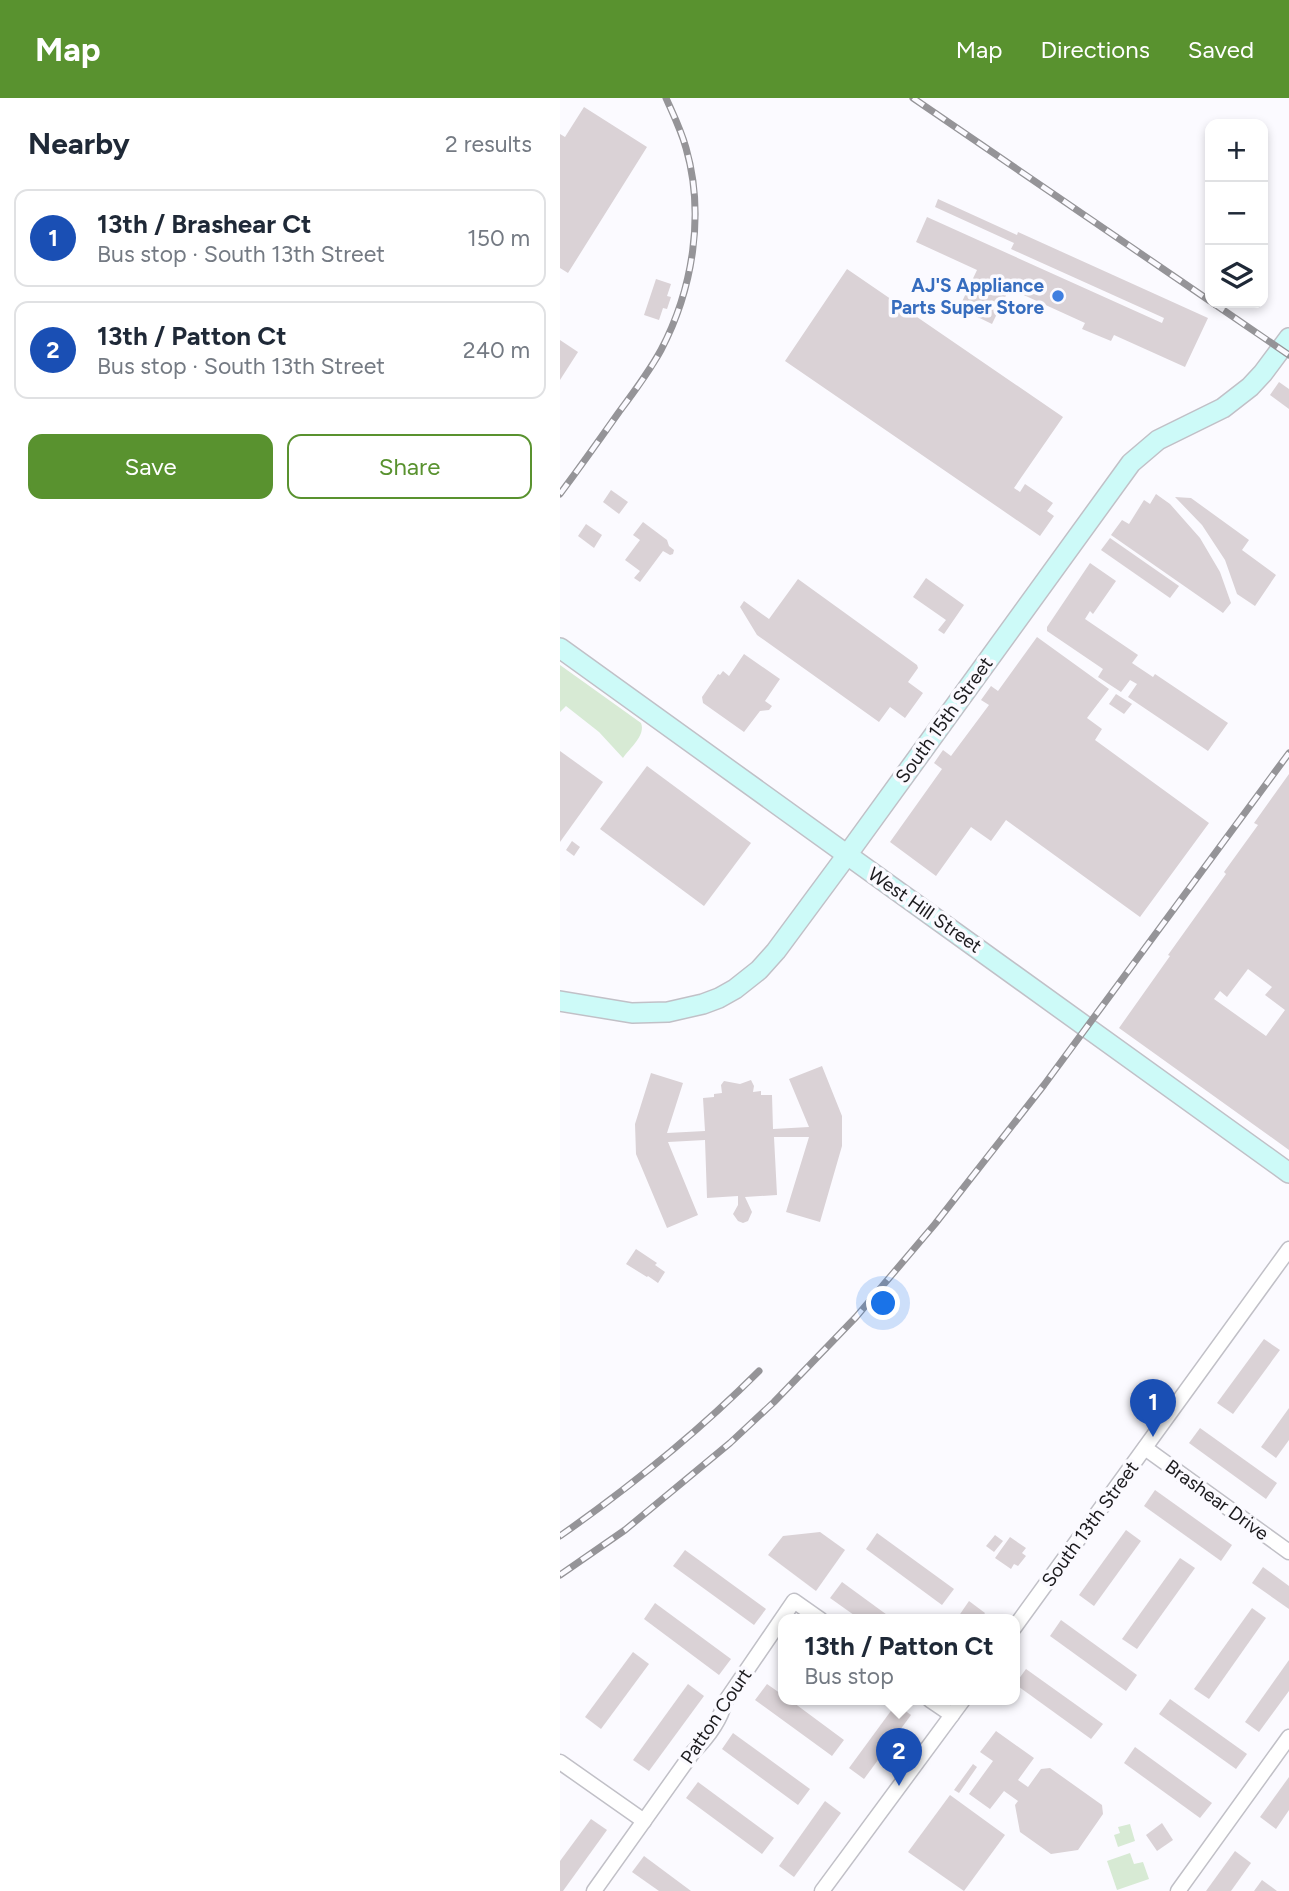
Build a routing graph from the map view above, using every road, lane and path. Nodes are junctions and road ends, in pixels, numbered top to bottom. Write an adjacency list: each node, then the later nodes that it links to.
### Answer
1 (1289, 338): 3 (street, South 15th Street)
2 (560, 648): 3 (street, West Hill Street)
3 (846, 855): 4 (street, South 15th Street); 5 (street, West Hill Street)
4 (560, 1001)
5 (1289, 1173)
6 (1289, 1249): 7 (street, South 13th Street)
7 (1145, 1448): 8 (street, Brashear Drive); 11 (street, South 13th Street)
8 (1289, 1552)
9 (785, 1614): 10 (street, Patton Court)
10 (812, 1614)
11 (1020, 1621)
12 (778, 1624): 18 (street, Patton Court)
13 (937, 1705): 15 (street)
14 (959, 1705): 15 (street)
15 (952, 1715): 20 (street)
16 (1289, 1737): 21 (street)
17 (560, 1762): 18 (street)
18 (644, 1821): 19 (street, Patton Court)
19 (594, 1891)
20 (822, 1891)
21 (1178, 1891)

